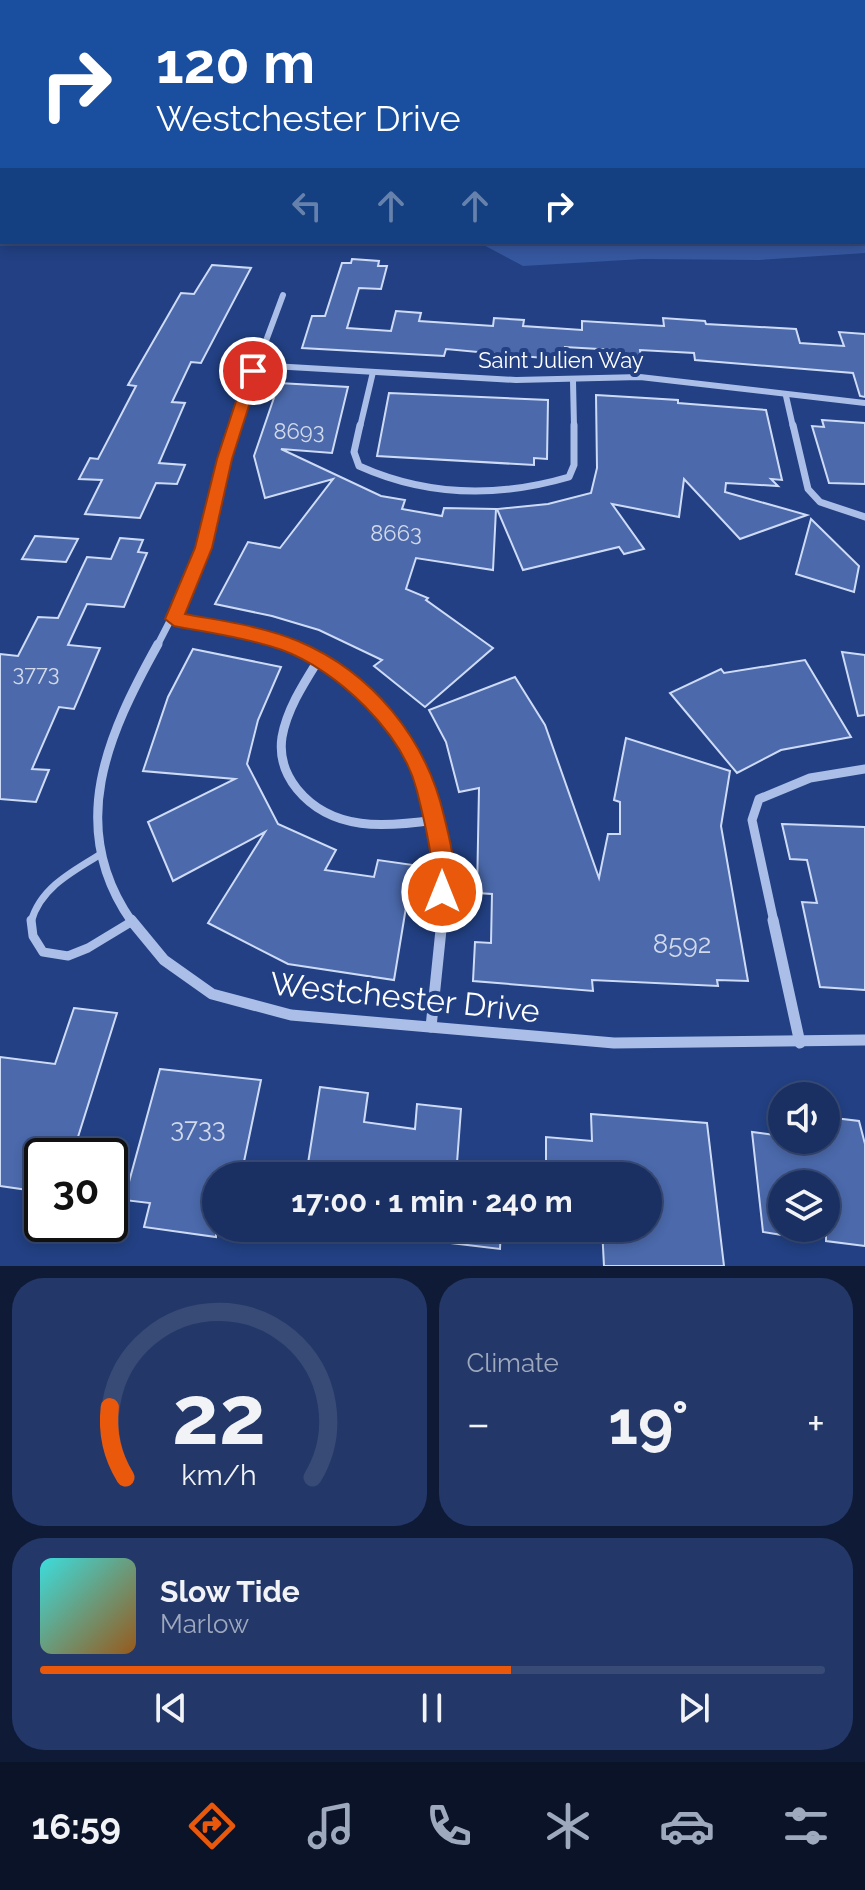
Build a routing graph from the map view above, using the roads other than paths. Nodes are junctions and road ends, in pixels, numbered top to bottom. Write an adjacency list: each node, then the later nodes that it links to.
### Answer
1 (283, 295): 2 (street, Westchester Drive)
2 (255, 365): 3 (street, Saint Julien Way); 8 (street, Westchester Drive)
3 (373, 372): 4 (street, Saint Julien Way); 4 (street)
4 (573, 381): 5 (street, Saint Julien Way)
5 (786, 396): 6 (street, Saint Julien Way); 7 (street)
6 (865, 403)
7 (865, 517)
8 (174, 619): 9 (street); 12 (street, Westchester Drive)
9 (319, 659): 11 (street); 11 (street)
10 (865, 769): 16 (street)
11 (435, 820): 14 (street)
12 (101, 854): 13 (street, Westchester Drive); 13 (lane)
13 (131, 922): 14 (street, Westchester Drive)
14 (431, 1027): 16 (street, Westchester Drive)
15 (865, 1040): 16 (street, Westchester Drive)
16 (800, 1043)

